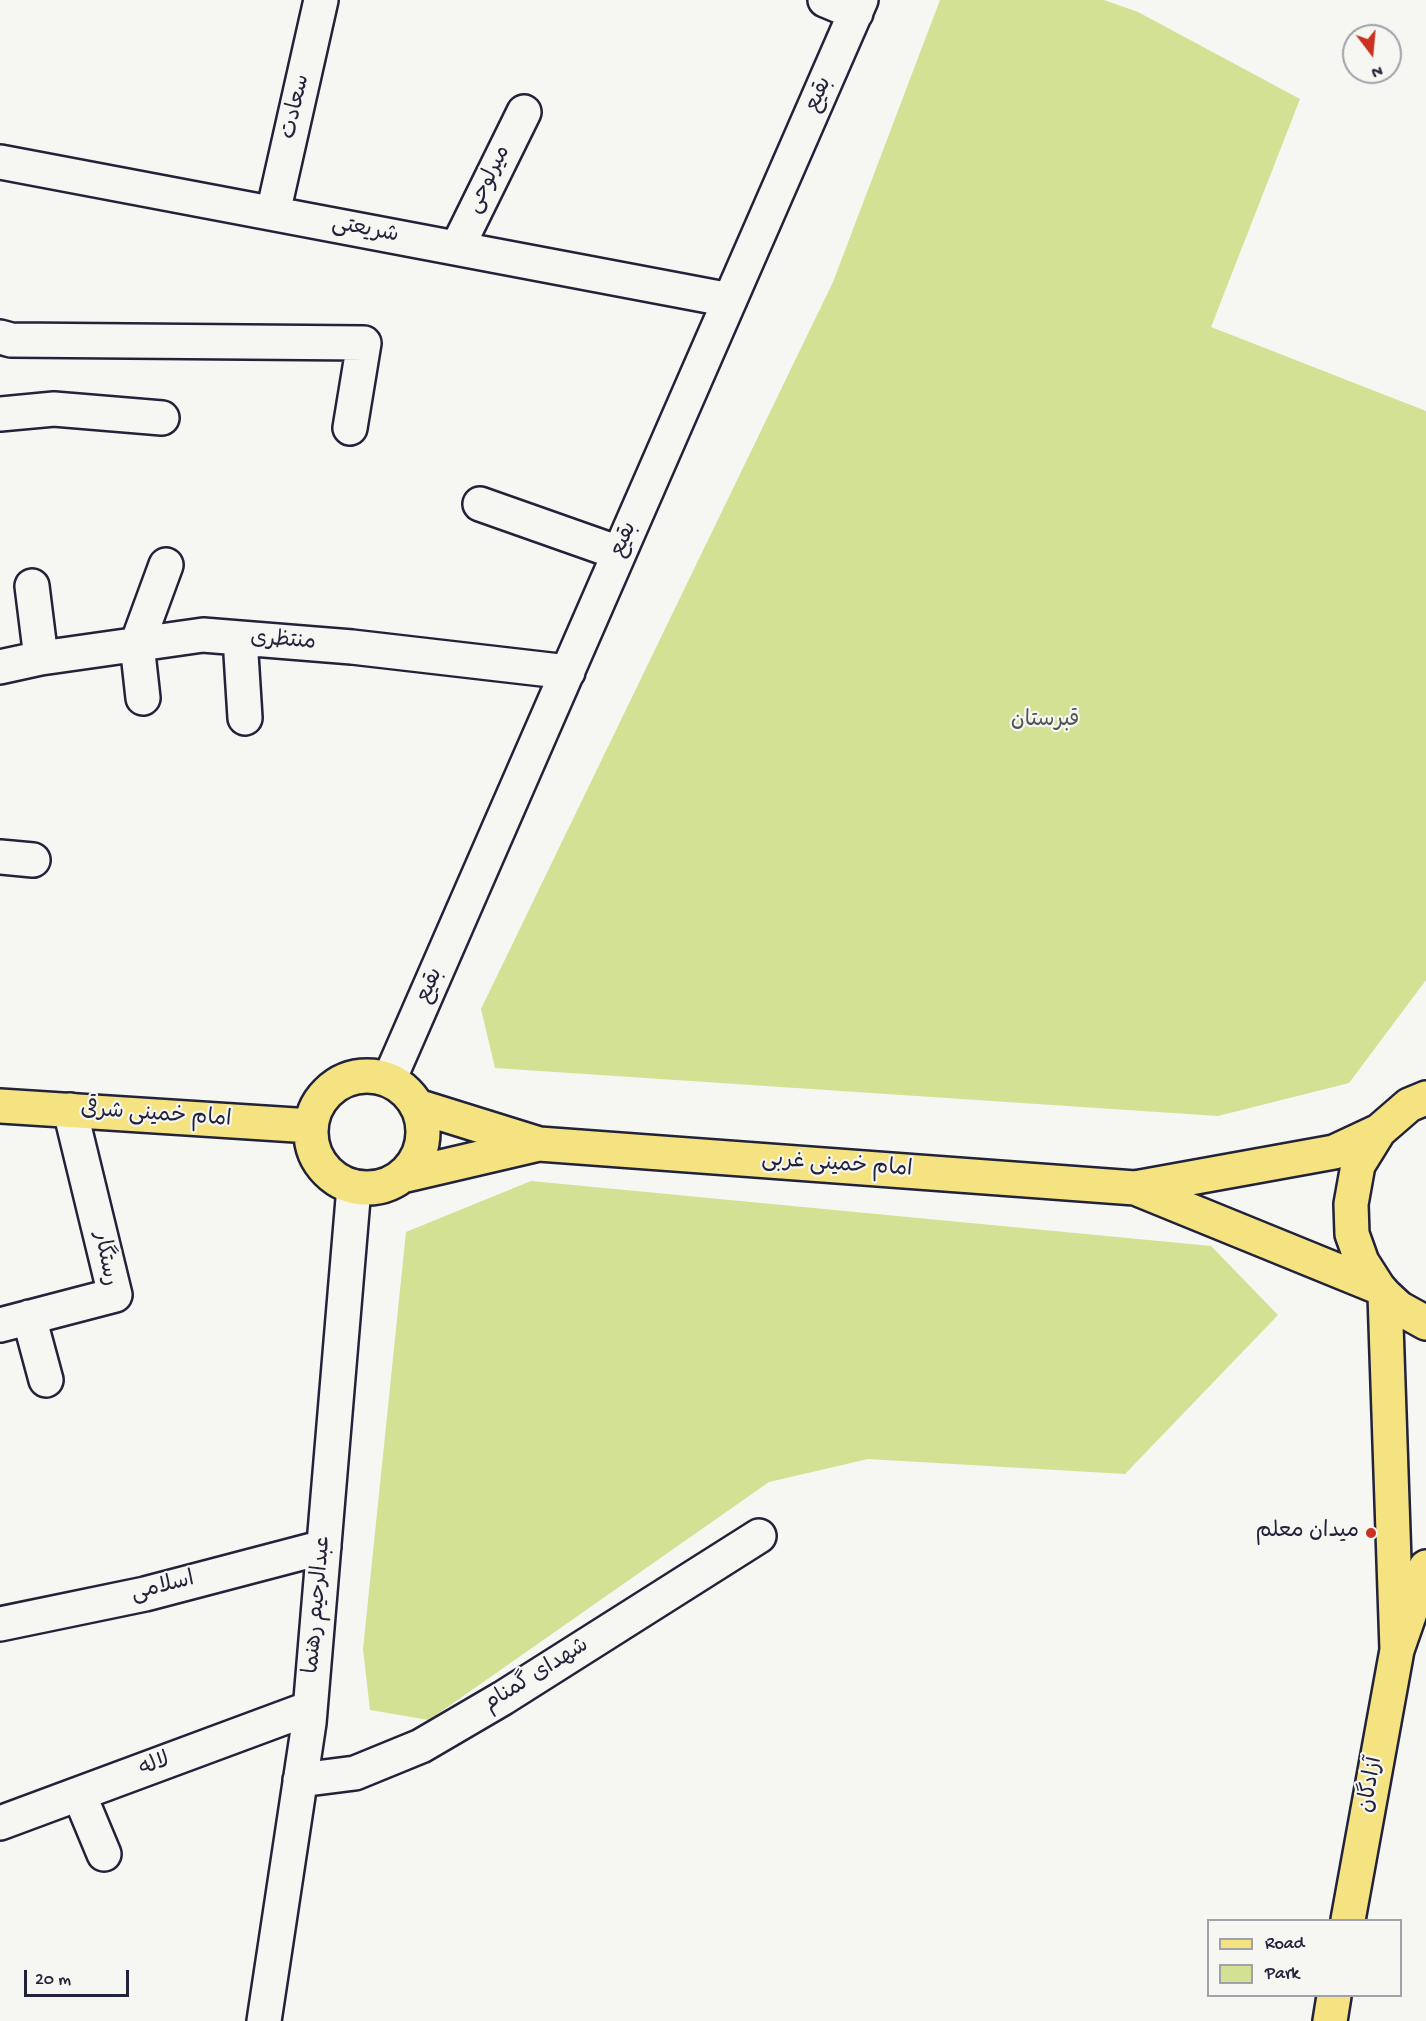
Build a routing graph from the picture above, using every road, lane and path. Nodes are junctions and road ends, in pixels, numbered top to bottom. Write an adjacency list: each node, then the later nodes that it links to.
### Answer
1 (321, 0): 6 (street, سعادت)
2 (825, 0): 3 (street)
3 (858, 6): 8 (street, بقیع)
4 (524, 112): 7 (street, میرلوحی)
5 (0, 162): 6 (street, شریعتی)
6 (273, 213): 7 (street, شریعتی)
7 (457, 248): 8 (street, شریعتی)
8 (730, 300): 14 (street, بقیع)
9 (0, 337): 12 (street)
10 (0, 414): 11 (street)
11 (162, 418)
12 (350, 428)
13 (480, 504): 14 (street)
14 (619, 553): 21 (street, بقیع)
15 (166, 565): 18 (street)
16 (32, 586): 19 (street)
17 (240, 638): 18 (street, منتظری); 21 (street, منتظری); 23 (street)
18 (137, 644): 19 (street, منتظری); 22 (street)
19 (41, 658): 20 (street, منتظری)
20 (0, 667)
21 (568, 672): 26 (street, بقیع)
22 (143, 698)
23 (244, 718)
24 (0, 857): 25 (street)
25 (33, 860)
26 (389, 1080): 29 (main road); 31 (main road)
27 (1420, 1097): 32 (main road)
28 (0, 1106): 30 (main road, امام خمینی شرقی)
29 (417, 1106): 33 (main road, امام خمینی غربی); 34 (main road)
30 (70, 1110): 31 (main road, امام خمینی شرقی); 38 (street, رستگار)
31 (311, 1126): 35 (main road)
32 (1379, 1131): 36 (main road, امام خمینی غربی); 37 (main road)
33 (539, 1144): 34 (main road, امام خمینی غربی); 36 (main road, امام خمینی غربی)
34 (402, 1176): 35 (main road)
35 (354, 1186): 42 (street, عبدالرحیم رهنما)
36 (1135, 1188): 37 (main road, امام خمینی غربی)
37 (1382, 1291): 39 (main road); 45 (main road)
38 (14, 1321): 40 (street)
39 (1426, 1323)
40 (46, 1380)
41 (759, 1536): 47 (street, شهدای گمنام)
42 (324, 1547): 44 (street, اسلامی); 46 (street, عبدالرحیم رهنما)
43 (1426, 1567): 45 (main road)
44 (0, 1624)
45 (1397, 1650): 51 (main road, آزادگان)
46 (310, 1708): 47 (street, عبدالرحیم رهنما); 48 (street, لاله)
47 (300, 1780): 53 (street, عبدالرحیم رهنما)
48 (79, 1794): 49 (street, لاله); 50 (street)
49 (0, 1824)
50 (104, 1854)
51 (1348, 1919)
52 (1335, 1997): 54 (main road)
53 (264, 2021)
54 (1330, 2021)

